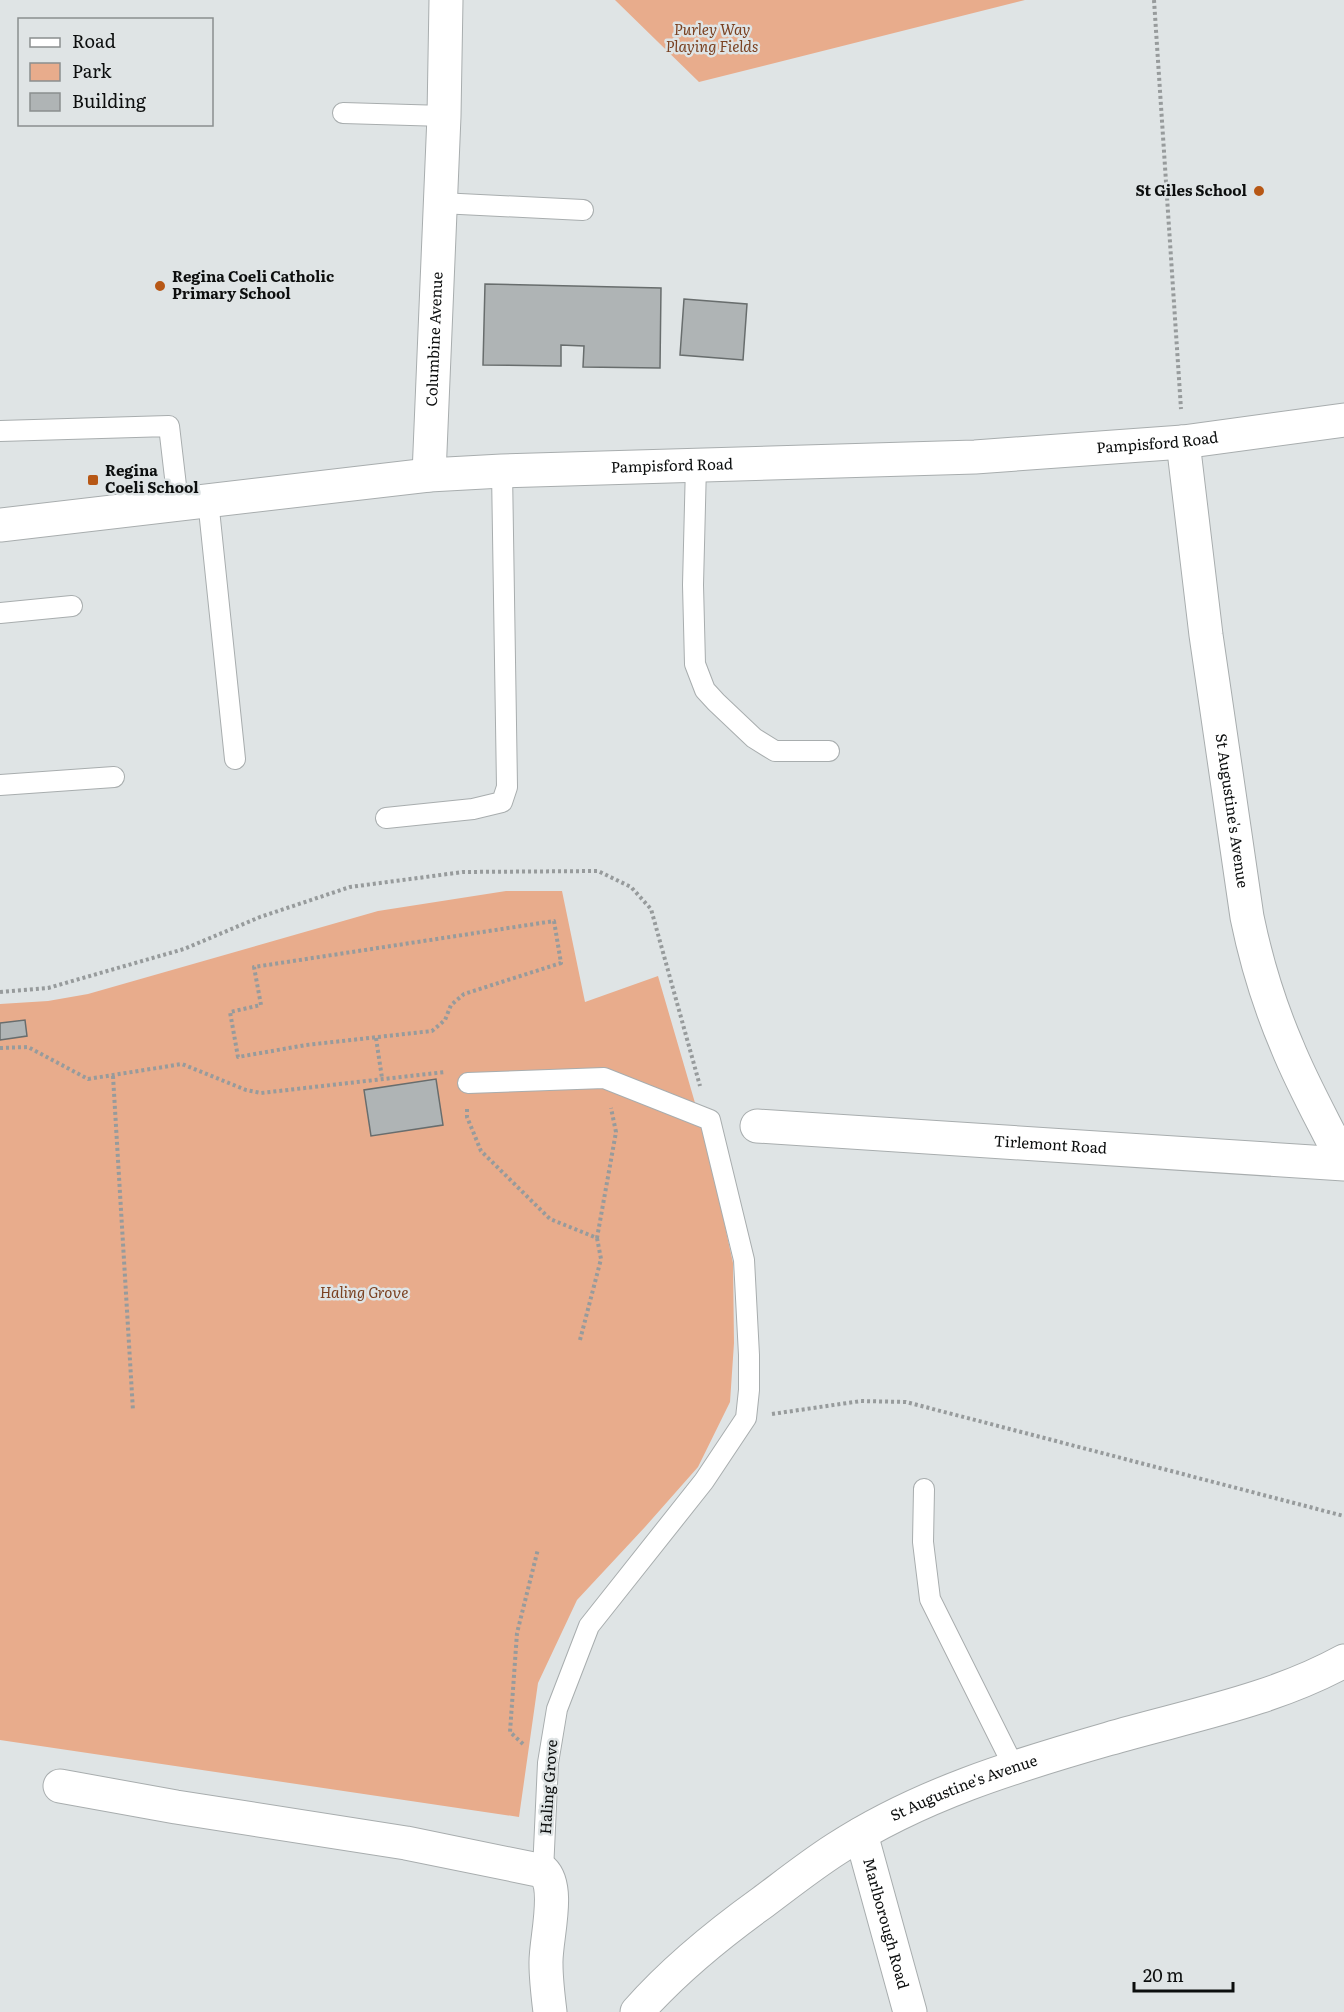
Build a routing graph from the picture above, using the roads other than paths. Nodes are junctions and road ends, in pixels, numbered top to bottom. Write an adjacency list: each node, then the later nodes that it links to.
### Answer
1 (446, 0): 3 (street, Columbine Avenue)
2 (343, 113): 3 (lane)
3 (444, 116): 4 (street, Columbine Avenue)
4 (440, 203): 5 (lane); 11 (street, Columbine Avenue)
5 (583, 210)
6 (1344, 420): 8 (street, Pampisford Road)
7 (0, 431): 12 (lane)
8 (1183, 442): 9 (street, Pampisford Road); 23 (street, St Augustine's Avenue)
9 (696, 465): 10 (street, Pampisford Road); 16 (lane)
10 (502, 471): 11 (street, Pampisford Road); 20 (lane)
11 (429, 475): 12 (street, Pampisford Road)
12 (193, 501): 13 (street, Pampisford Road); 17 (lane)
13 (0, 525)
14 (72, 606): 15 (lane)
15 (0, 613)
16 (829, 751)
17 (236, 759)
18 (114, 777): 19 (lane)
19 (0, 785)
20 (386, 818)
21 (468, 1083): 29 (lane, Haling Grove)
22 (757, 1126): 23 (street, Tirlemont Road)
23 (1344, 1163)
24 (924, 1489): 26 (lane)
25 (1344, 1661): 26 (street, St Augustine's Avenue)
26 (1014, 1767): 28 (street, St Augustine's Avenue)
27 (60, 1786): 29 (street)
28 (861, 1834): 31 (street, St Augustine's Avenue); 32 (street, Marlborough Road)
29 (543, 1871): 30 (street, Haling Grove)
30 (550, 2012)
31 (637, 2012)
32 (910, 2012)

